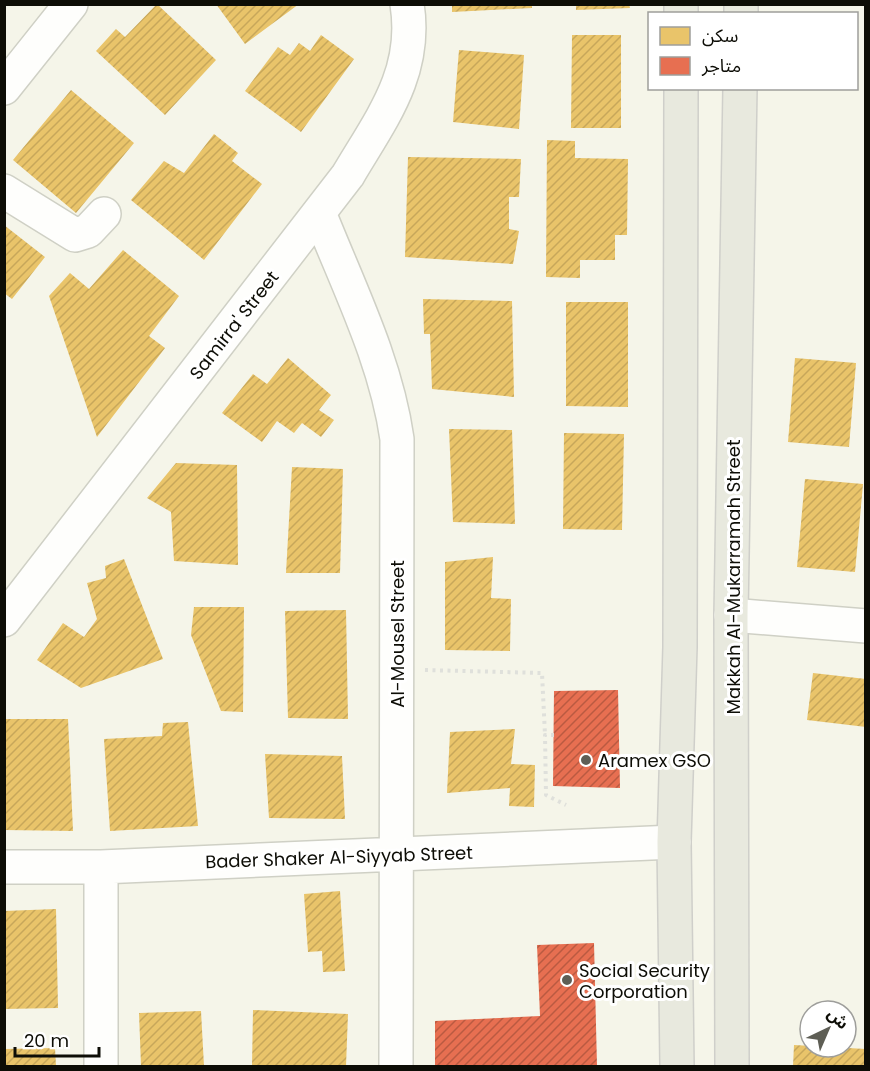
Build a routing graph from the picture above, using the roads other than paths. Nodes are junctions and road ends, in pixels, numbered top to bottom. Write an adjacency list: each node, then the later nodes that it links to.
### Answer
1 (71, 4): 3 (street)
2 (407, 4): 8 (street, Samirra' Street)
3 (4, 88)
4 (681, 90): 12 (main road)
5 (740, 90): 9 (main road, Makkah Al-Mukarramah Street)
6 (4, 191): 7 (street)
7 (104, 214)
8 (320, 215): 10 (street, Samirra' Street); 13 (street, Al-Mousel Street)
9 (731, 615): 11 (street); 19 (main road, Makkah Al-Mukarramah Street)
10 (4, 620)
11 (866, 626)
12 (674, 842): 13 (street, Bader Shaker Al-Siyyab Street); 18 (main road)
13 (396, 855): 15 (street, Bader Shaker Al-Siyyab Street); 17 (street, Al-Mousel Street)
14 (4, 867): 15 (street, Bader Shaker Al-Siyyab Street)
15 (101, 867): 16 (street)
16 (101, 1066)
17 (396, 1066)
18 (677, 1066)
19 (732, 1066)

